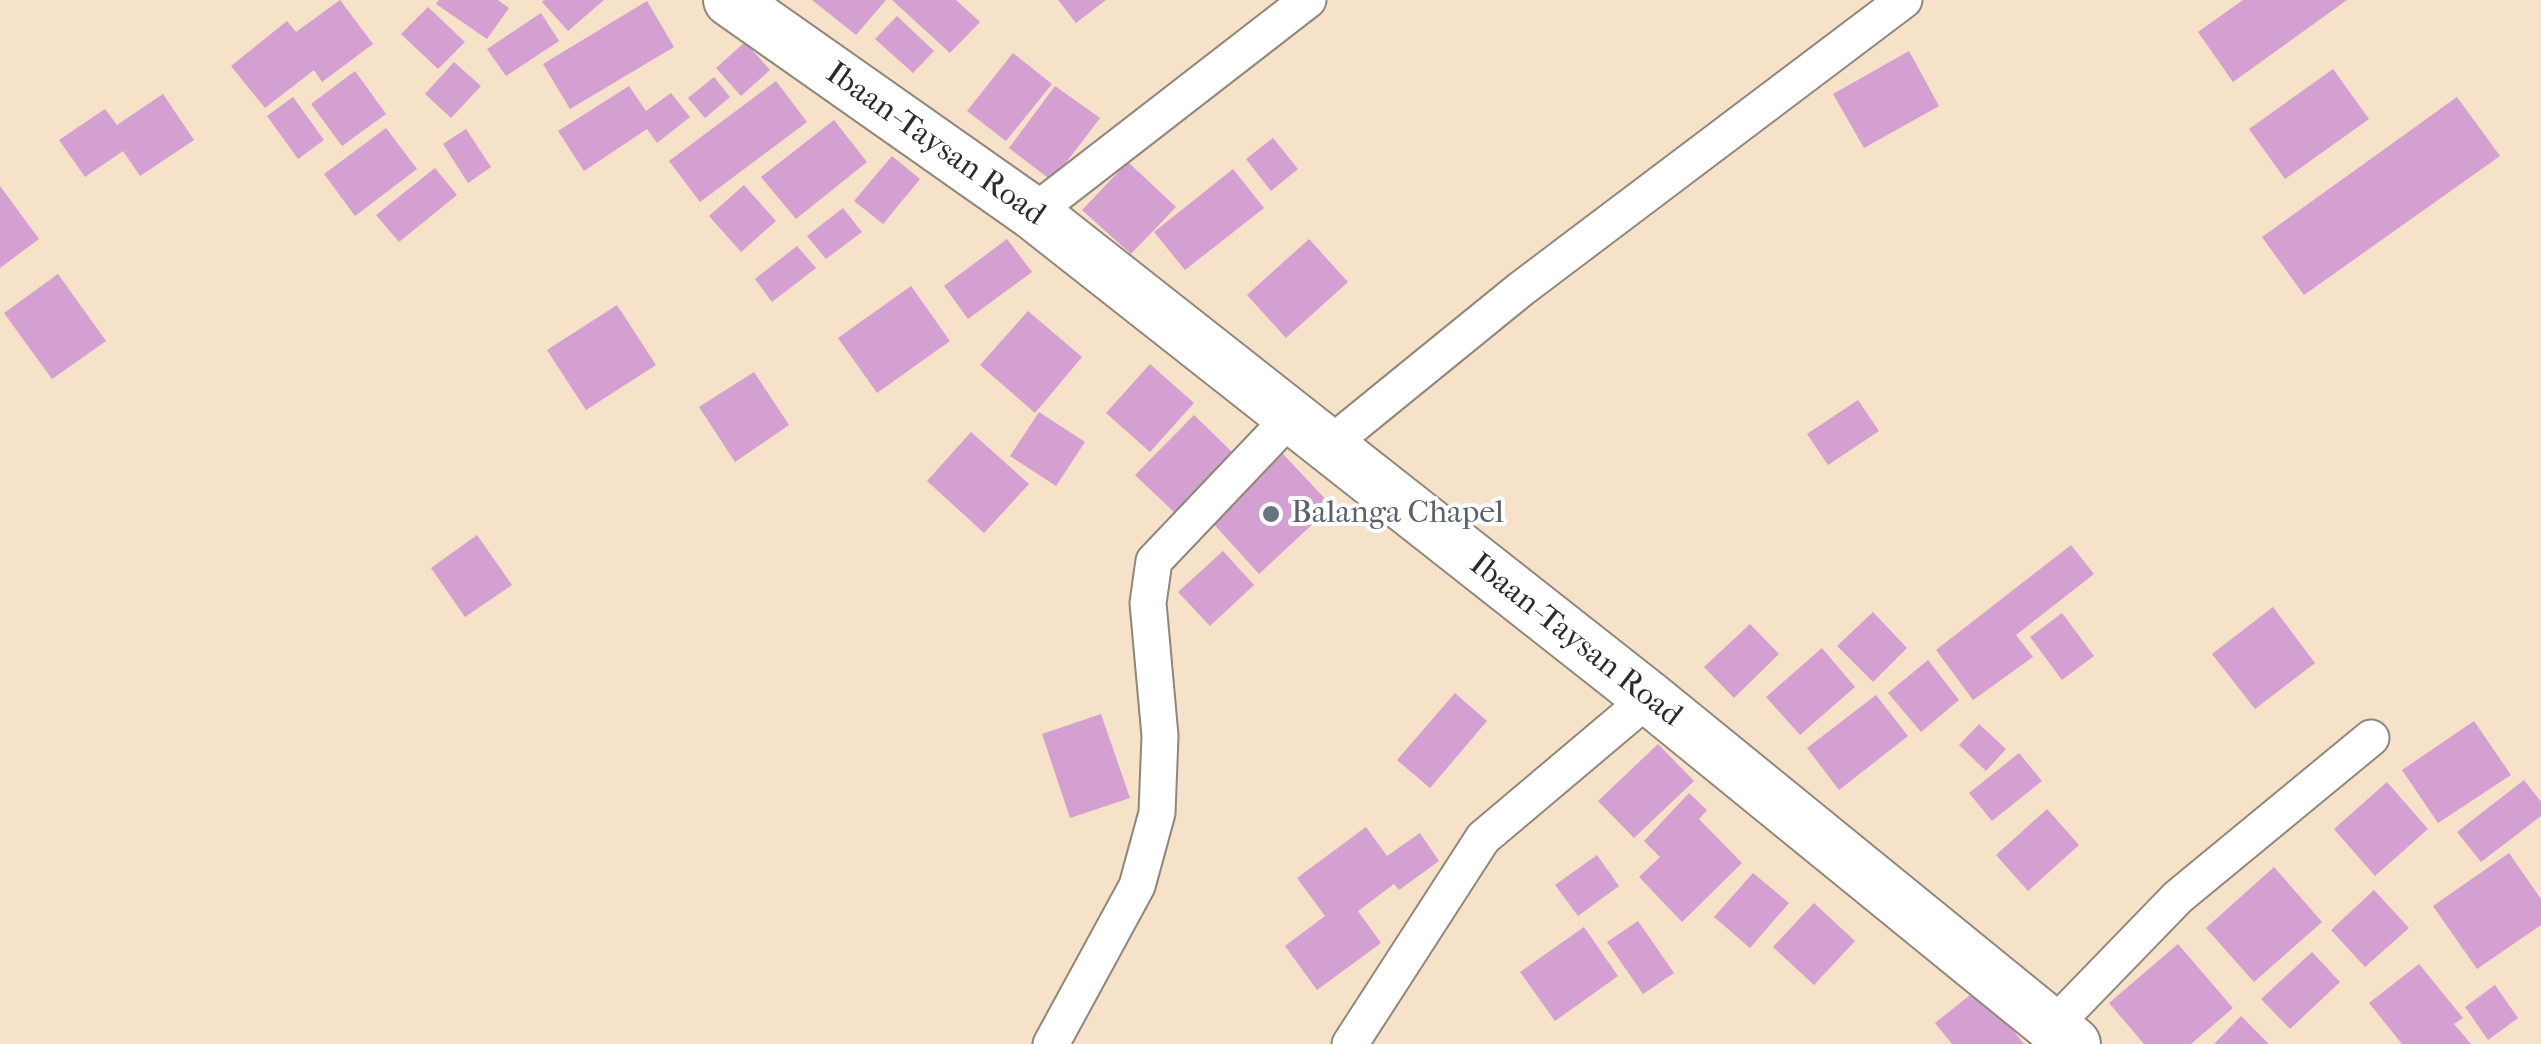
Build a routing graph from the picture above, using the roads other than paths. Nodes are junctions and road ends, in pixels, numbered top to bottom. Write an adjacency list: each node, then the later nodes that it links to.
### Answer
1 (730, 0): 4 (main road, Ibaan-Taysan Road)
2 (1308, 0): 4 (street)
3 (1904, 0): 5 (street)
4 (1033, 214): 5 (main road, Ibaan-Taysan Road)
5 (1310, 432): 6 (main road, Ibaan-Taysan Road); 9 (street)
6 (1648, 698): 8 (main road, Ibaan-Taysan Road); 10 (street)
7 (2372, 738): 8 (street)
8 (2063, 1035)
9 (1051, 1044)
10 (1350, 1044)

